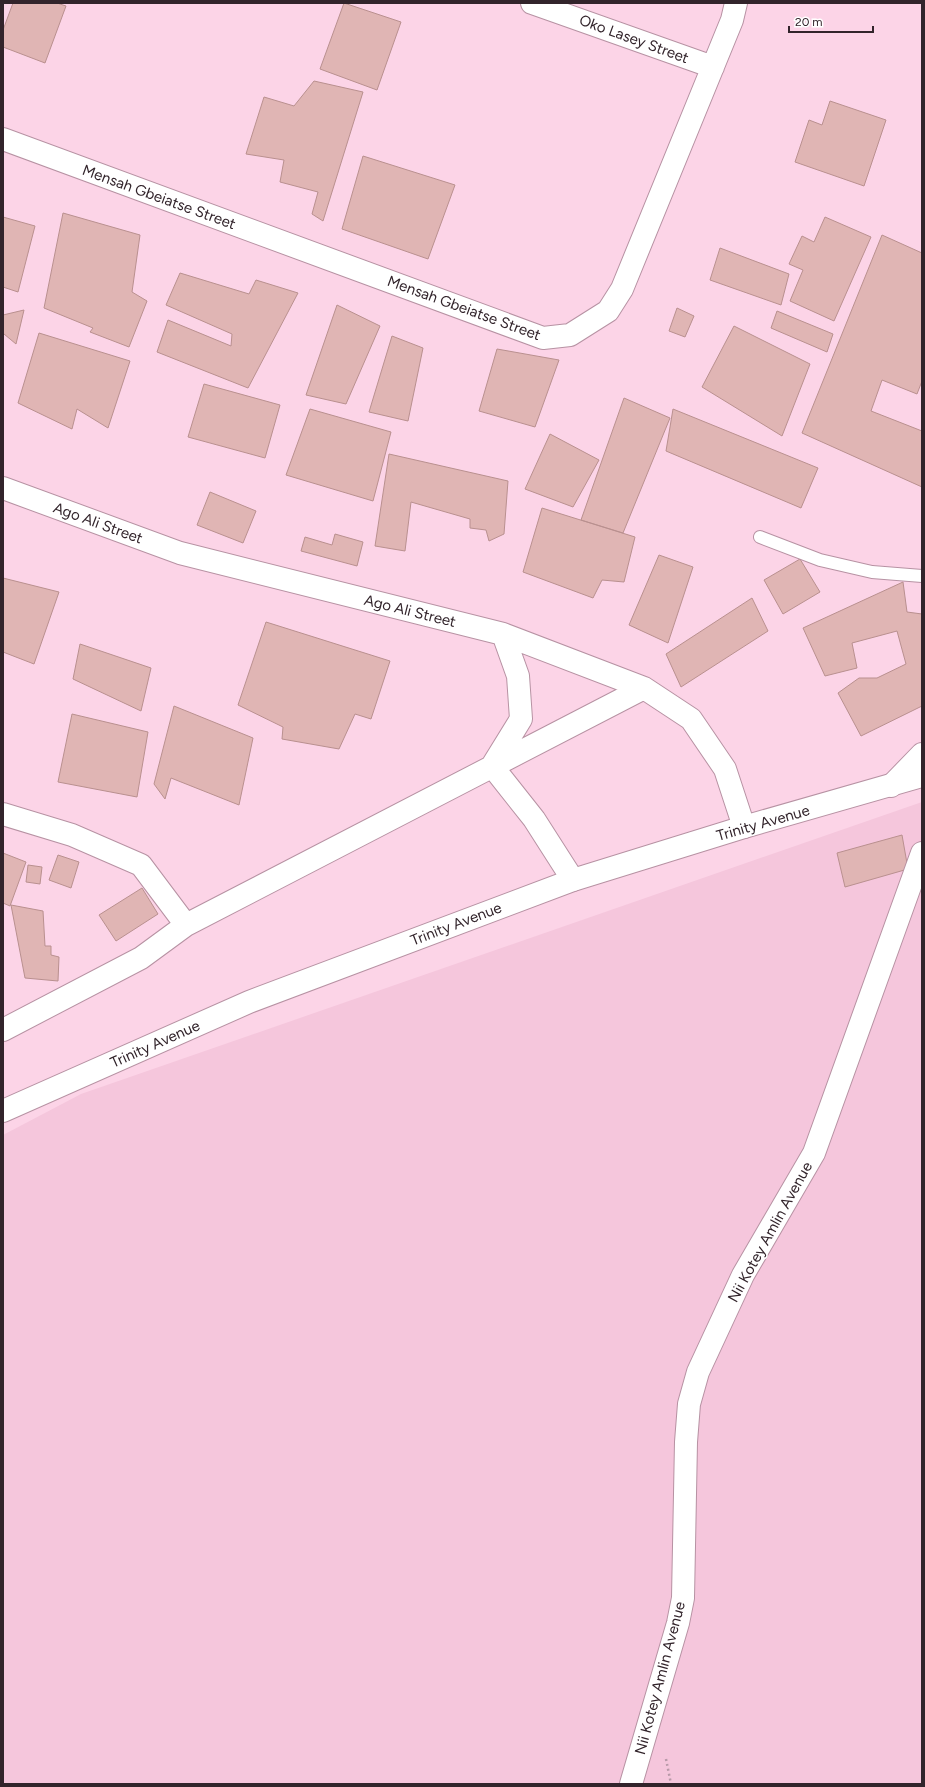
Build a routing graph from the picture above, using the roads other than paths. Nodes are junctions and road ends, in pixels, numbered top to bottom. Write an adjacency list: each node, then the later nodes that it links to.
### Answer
1 (532, 3): 3 (street, Oko Lasey Street)
2 (736, 3): 3 (street, Mensah Gbeiatse Street)
3 (713, 67): 4 (street, Mensah Gbeiatse Street)
4 (3, 139)
5 (3, 488): 8 (street, Ago Ali Street)
6 (760, 537): 7 (lane)
7 (922, 576)
8 (503, 634): 9 (street, Ago Ali Street); 11 (street)
9 (644, 688): 11 (street); 15 (street, Ago Ali Street)
10 (922, 754): 13 (street)
11 (492, 766): 17 (street); 18 (street)
12 (922, 776): 13 (street, Trinity Avenue)
13 (891, 786): 15 (street, Trinity Avenue)
14 (3, 814): 18 (street)
15 (744, 828): 17 (street, Trinity Avenue)
16 (922, 853): 21 (street, Nii Kotey Amlin Avenue)
17 (573, 880): 20 (street, Trinity Avenue)
18 (186, 925): 19 (street)
19 (3, 1030)
20 (3, 1111)
21 (631, 1784)

